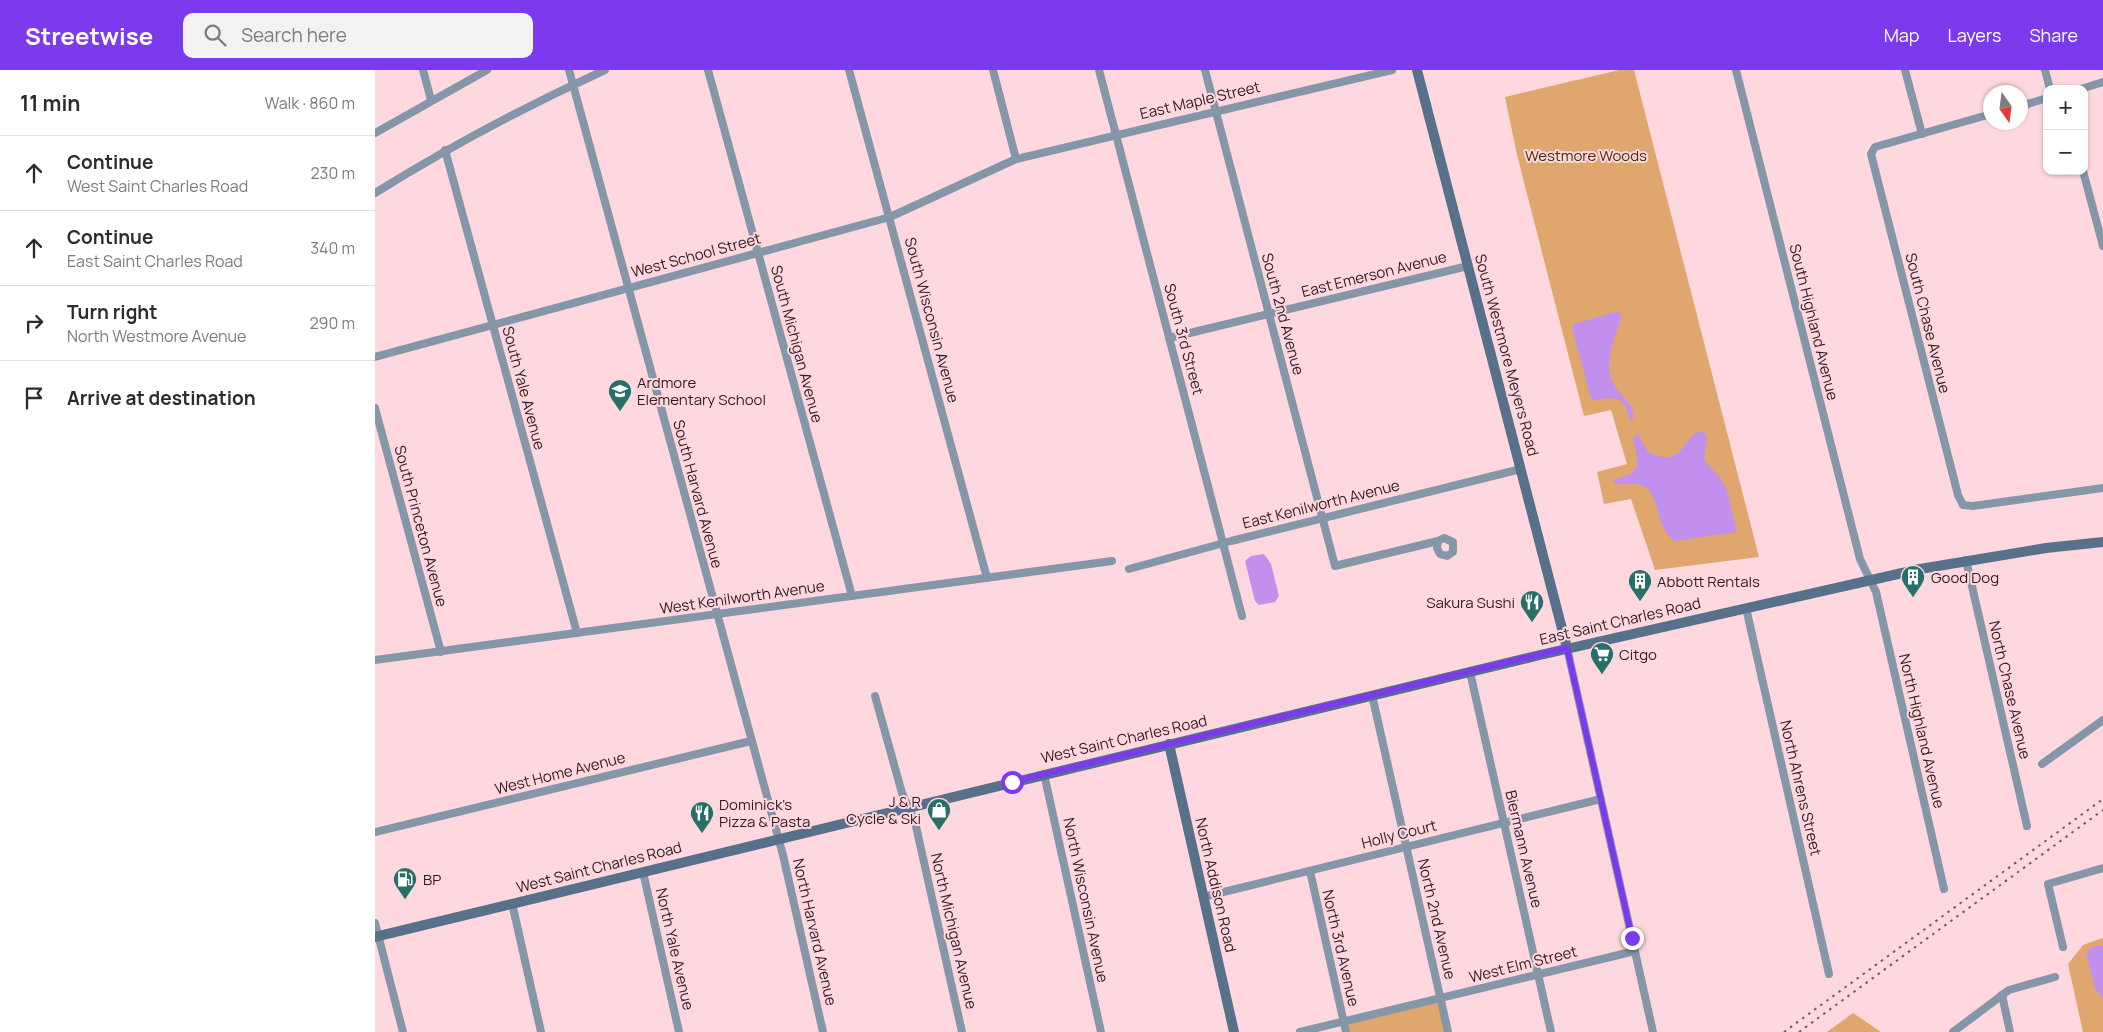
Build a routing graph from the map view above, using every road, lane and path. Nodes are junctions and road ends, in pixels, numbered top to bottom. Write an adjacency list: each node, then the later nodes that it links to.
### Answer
1 (423, 70): 20 (street)
2 (487, 70): 20 (street)
3 (569, 70): 16 (street, South Harvard Avenue)
4 (605, 70): 16 (street)
5 (708, 70): 33 (street, South Michigan Avenue)
6 (849, 70): 31 (street, South Wisconsin Avenue)
7 (993, 70): 28 (street)
8 (1099, 70): 26 (street, South 3rd Street)
9 (1205, 70): 22 (street, South 2nd Avenue)
10 (1392, 70): 22 (street, East Maple Street)
11 (1417, 70): 34 (main road, South Westmore Meyers Road)
12 (1736, 70): 51 (street, South Highland Avenue)
13 (1905, 70): 25 (street)
14 (2045, 70): 17 (street)
15 (2103, 82): 18 (street)
16 (573, 85): 27 (street); 35 (street, South Harvard Avenue)
17 (2049, 85)
18 (2088, 87)
19 (2043, 99): 21 (street)
20 (431, 100): 24 (street)
21 (2028, 104)
22 (1216, 111): 26 (street, East Maple Street); 36 (street, South 2nd Avenue)
23 (1983, 116): 25 (street)
24 (375, 132)
25 (1922, 134): 42 (street, South Chase Avenue)
26 (1117, 135): 28 (street, East Maple Street); 38 (street, South 3rd Street)
27 (445, 150): 30 (street); 37 (street, South Yale Avenue)
28 (1016, 159): 31 (street, West School Street)
29 (2084, 175): 32 (street)
30 (375, 193)
31 (890, 216): 33 (street, West School Street); 50 (street, South Wisconsin Avenue)
32 (2103, 246)
33 (758, 252): 35 (street, West School Street); 52 (street, South Michigan Avenue)
34 (1468, 266): 36 (street, East Emerson Avenue); 41 (main road, South Westmore Meyers Road)
35 (627, 288): 37 (street, West School Street); 54 (street, South Harvard Avenue)
36 (1269, 314): 38 (street, East Emerson Avenue); 43 (street, South 2nd Avenue)
37 (493, 325): 39 (street, West School Street); 56 (street, South Yale Avenue)
38 (1169, 338): 46 (street, South 3rd Street)
39 (375, 357)
40 (375, 408): 58 (street, South Princeton Avenue)
41 (1521, 469): 43 (street, East Kenilworth Avenue); 57 (main road, South Westmore Meyers Road)
42 (2103, 488)
43 (1323, 518): 44 (street, South 2nd Avenue); 46 (street, East Kenilworth Avenue)
44 (1438, 542)
45 (2103, 542): 47 (main road, East Saint Charles Road)
46 (1223, 543): 49 (street, East Kenilworth Avenue); 55 (street, South 3rd Street)
47 (1966, 560): 51 (main road, East Saint Charles Road); 72 (street, North Chase Avenue)
48 (1112, 561): 50 (street, West Kenilworth Avenue)
49 (1129, 569)
50 (987, 578): 52 (street, West Kenilworth Avenue)
51 (1870, 579): 53 (main road, East Saint Charles Road); 79 (street, North Highland Avenue)
52 (852, 596): 54 (street, West Kenilworth Avenue)
53 (1746, 608): 57 (main road, East Saint Charles Road); 87 (street, North Ahrens Street)
54 (716, 614): 56 (street, West Kenilworth Avenue); 65 (street, South Harvard Avenue)
55 (1242, 616)
56 (577, 633): 58 (street, West Kenilworth Avenue)
57 (1567, 648): 60 (main road, East Saint Charles Road); 69 (street)
58 (441, 652): 59 (street, West Kenilworth Avenue)
59 (375, 660)
60 (1470, 672): 61 (main road, East Saint Charles Road); 71 (street, Biermann Avenue)
61 (1372, 695): 64 (main road, East Saint Charles Road); 75 (street, North 2nd Avenue)
62 (875, 696): 70 (street)
63 (2103, 720): 67 (street)
64 (1236, 728): 66 (main road, West Saint Charles Road)
65 (751, 741): 73 (street, West Home Avenue); 74 (street, South Harvard Avenue)
66 (1169, 744): 68 (main road, West Saint Charles Road); 80 (main road, North Addison Road)
67 (2043, 764)
68 (1044, 774): 70 (main road, West Saint Charles Road); 97 (street, North Wisconsin Avenue)
69 (1601, 798): 71 (street, Holly Court); 85 (street)
70 (909, 807): 74 (main road, West Saint Charles Road); 96 (street, North Michigan Avenue)
71 (1504, 822): 75 (street, Holly Court); 86 (street, Biermann Avenue)
72 (2027, 826)
73 (375, 832)
74 (778, 839): 78 (main road, West Saint Charles Road); 95 (street, North Harvard Avenue)
75 (1406, 847): 77 (street, Holly Court); 90 (street, North 2nd Avenue)
76 (2103, 868): 84 (street)
77 (1310, 871): 80 (street, Holly Court); 91 (street, North 3rd Avenue)
78 (643, 872): 81 (main road, West Saint Charles Road); 94 (street, North Yale Avenue)
79 (1943, 889)
80 (1203, 897): 98 (main road, North Addison Road)
81 (513, 904): 83 (main road, West Saint Charles Road); 93 (street)
82 (375, 923): 83 (street)
83 (377, 937): 92 (street)
84 (2063, 947)
85 (1635, 951): 86 (street, West Elm Street); 103 (street)
86 (1538, 974): 90 (street, West Elm Street); 102 (street, Biermann Avenue)
87 (1829, 974)
88 (2055, 977): 89 (street)
89 (2002, 995): 104 (street); 105 (street)
90 (1441, 998): 91 (street, West Elm Street); 101 (street, North 2nd Avenue)
91 (1344, 1021): 99 (street, West Elm Street); 100 (street, North 3rd Avenue)
92 (403, 1032)
93 (541, 1032)
94 (679, 1032)
95 (823, 1032)
96 (962, 1032)
97 (1101, 1032)
98 (1234, 1032)
99 (1300, 1032)
100 (1346, 1032)
101 (1448, 1032)
102 (1551, 1032)
103 (1653, 1032)
104 (1953, 1032)
105 (2010, 1032)

